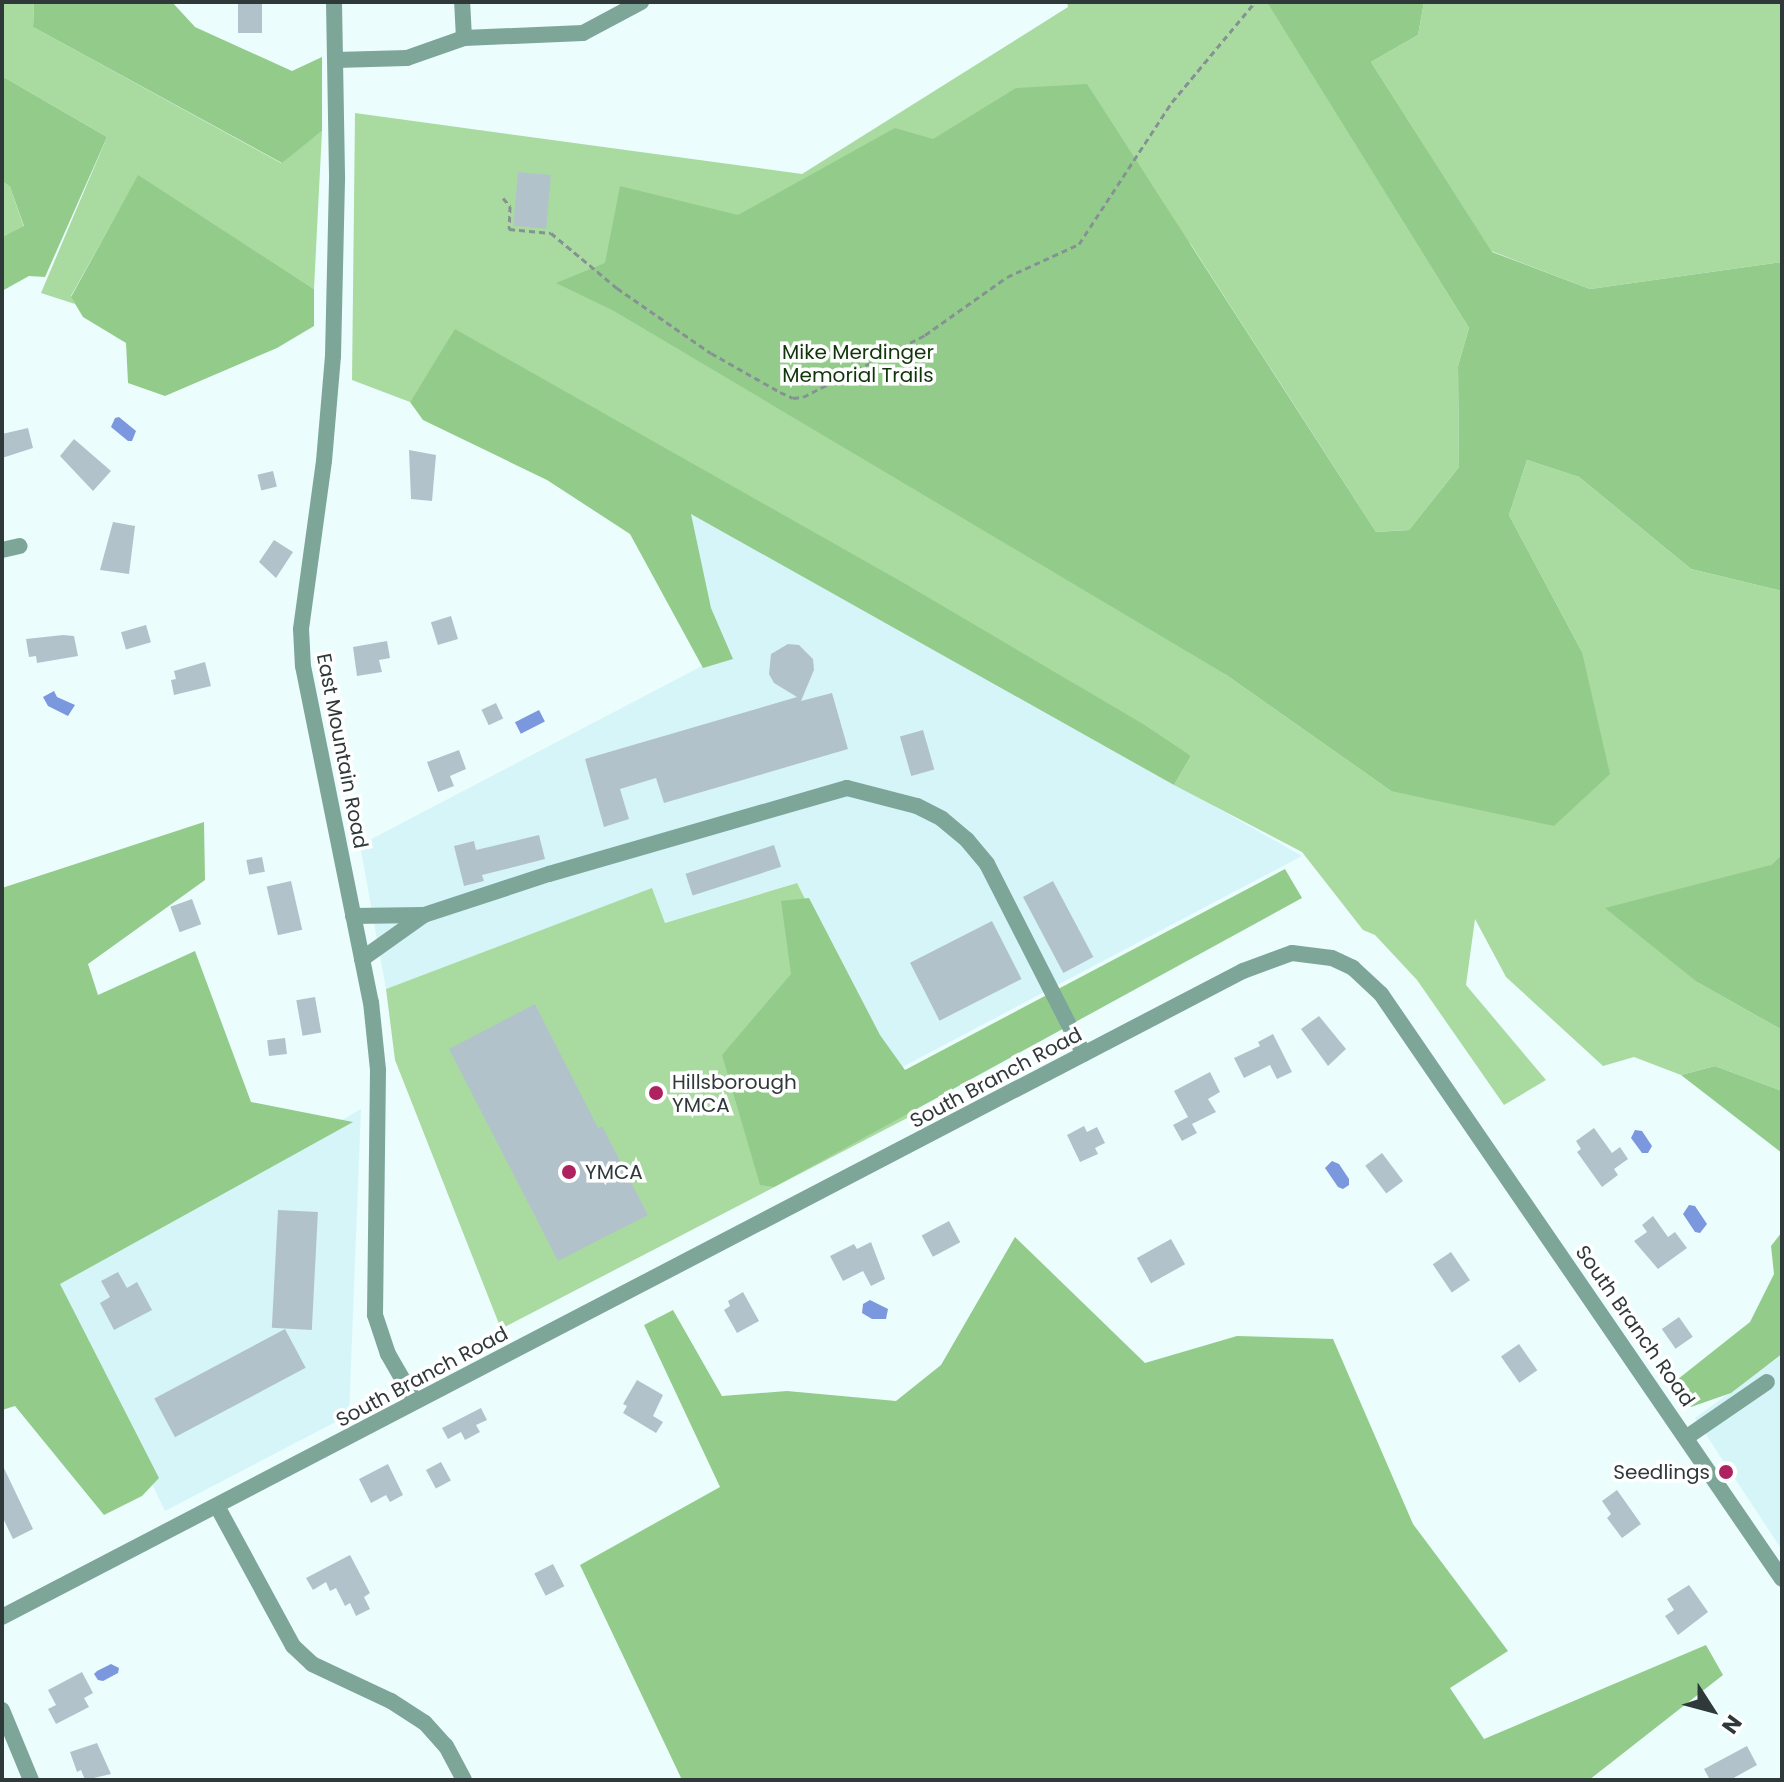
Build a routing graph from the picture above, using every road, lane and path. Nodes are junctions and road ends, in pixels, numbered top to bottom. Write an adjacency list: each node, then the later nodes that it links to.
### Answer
1 (334, 2): 6 (street, East Mountain Road)
2 (462, 2): 5 (street)
3 (641, 2): 5 (street)
4 (1255, 2): 7 (path)
5 (464, 38): 6 (street)
6 (336, 60): 11 (street, East Mountain Road)
7 (503, 198)
8 (20, 546): 9 (street)
9 (2, 550)
10 (424, 915): 11 (street); 12 (street); 13 (street)
11 (353, 916): 12 (street, East Mountain Road)
12 (362, 959): 15 (street, East Mountain Road)
13 (1084, 1054): 15 (street, South Branch Road); 16 (street, South Branch Road)
14 (1767, 1382): 16 (street)
15 (415, 1401): 17 (street, South Branch Road)
16 (1687, 1437): 18 (street, South Branch Road)
17 (217, 1506): 19 (street, South Branch Road); 22 (street)
18 (1782, 1579)
19 (2, 1617)
20 (2, 1710): 21 (street)
21 (31, 1780)
22 (464, 1780)

